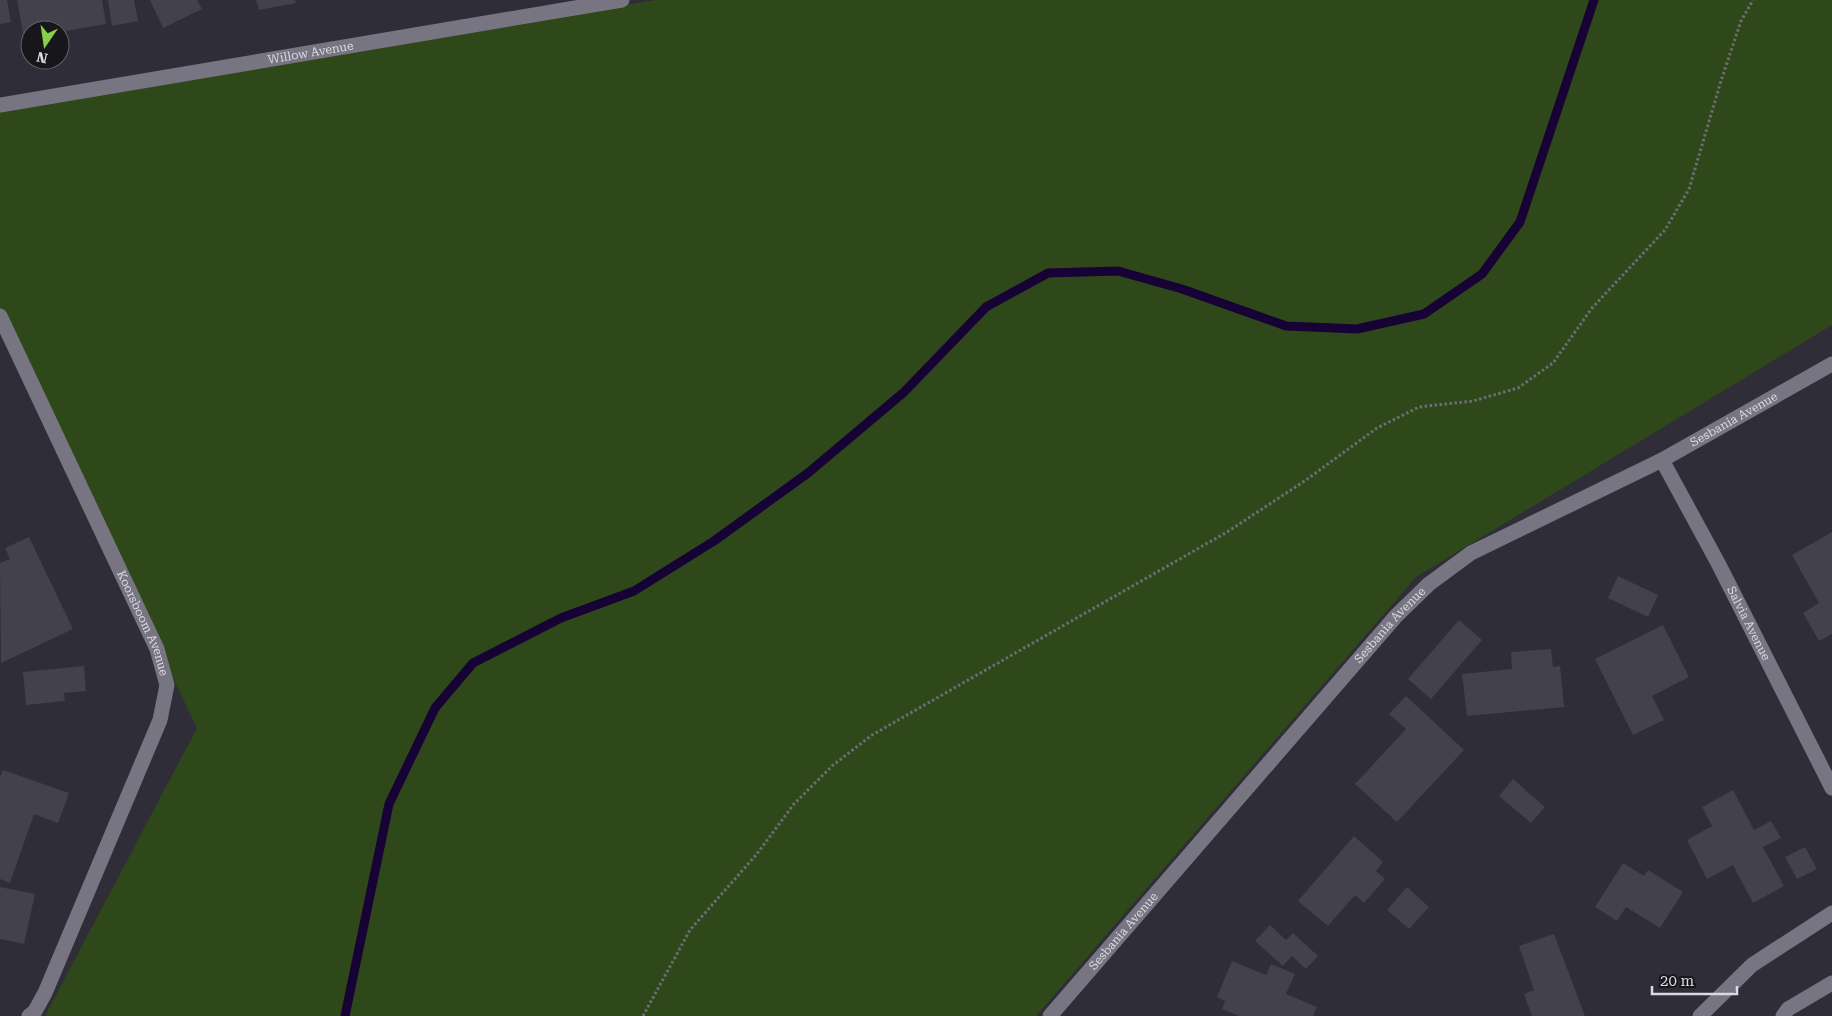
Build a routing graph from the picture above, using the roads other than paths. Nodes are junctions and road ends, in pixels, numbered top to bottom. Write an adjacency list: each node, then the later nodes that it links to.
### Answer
1 (622, 0): 2 (street, Willow Avenue)
2 (0, 104)
3 (0, 316): 9 (street, Koorsboom Avenue)
4 (1832, 364): 5 (street, Sesbania Avenue)
5 (1662, 460): 6 (street, Salvia Avenue); 10 (street, Sesbania Avenue)
6 (1832, 788)
7 (1832, 913): 11 (street)
8 (1832, 983): 12 (street)
9 (29, 1016)
10 (1050, 1016)
11 (1700, 1016)
12 (1784, 1016)

